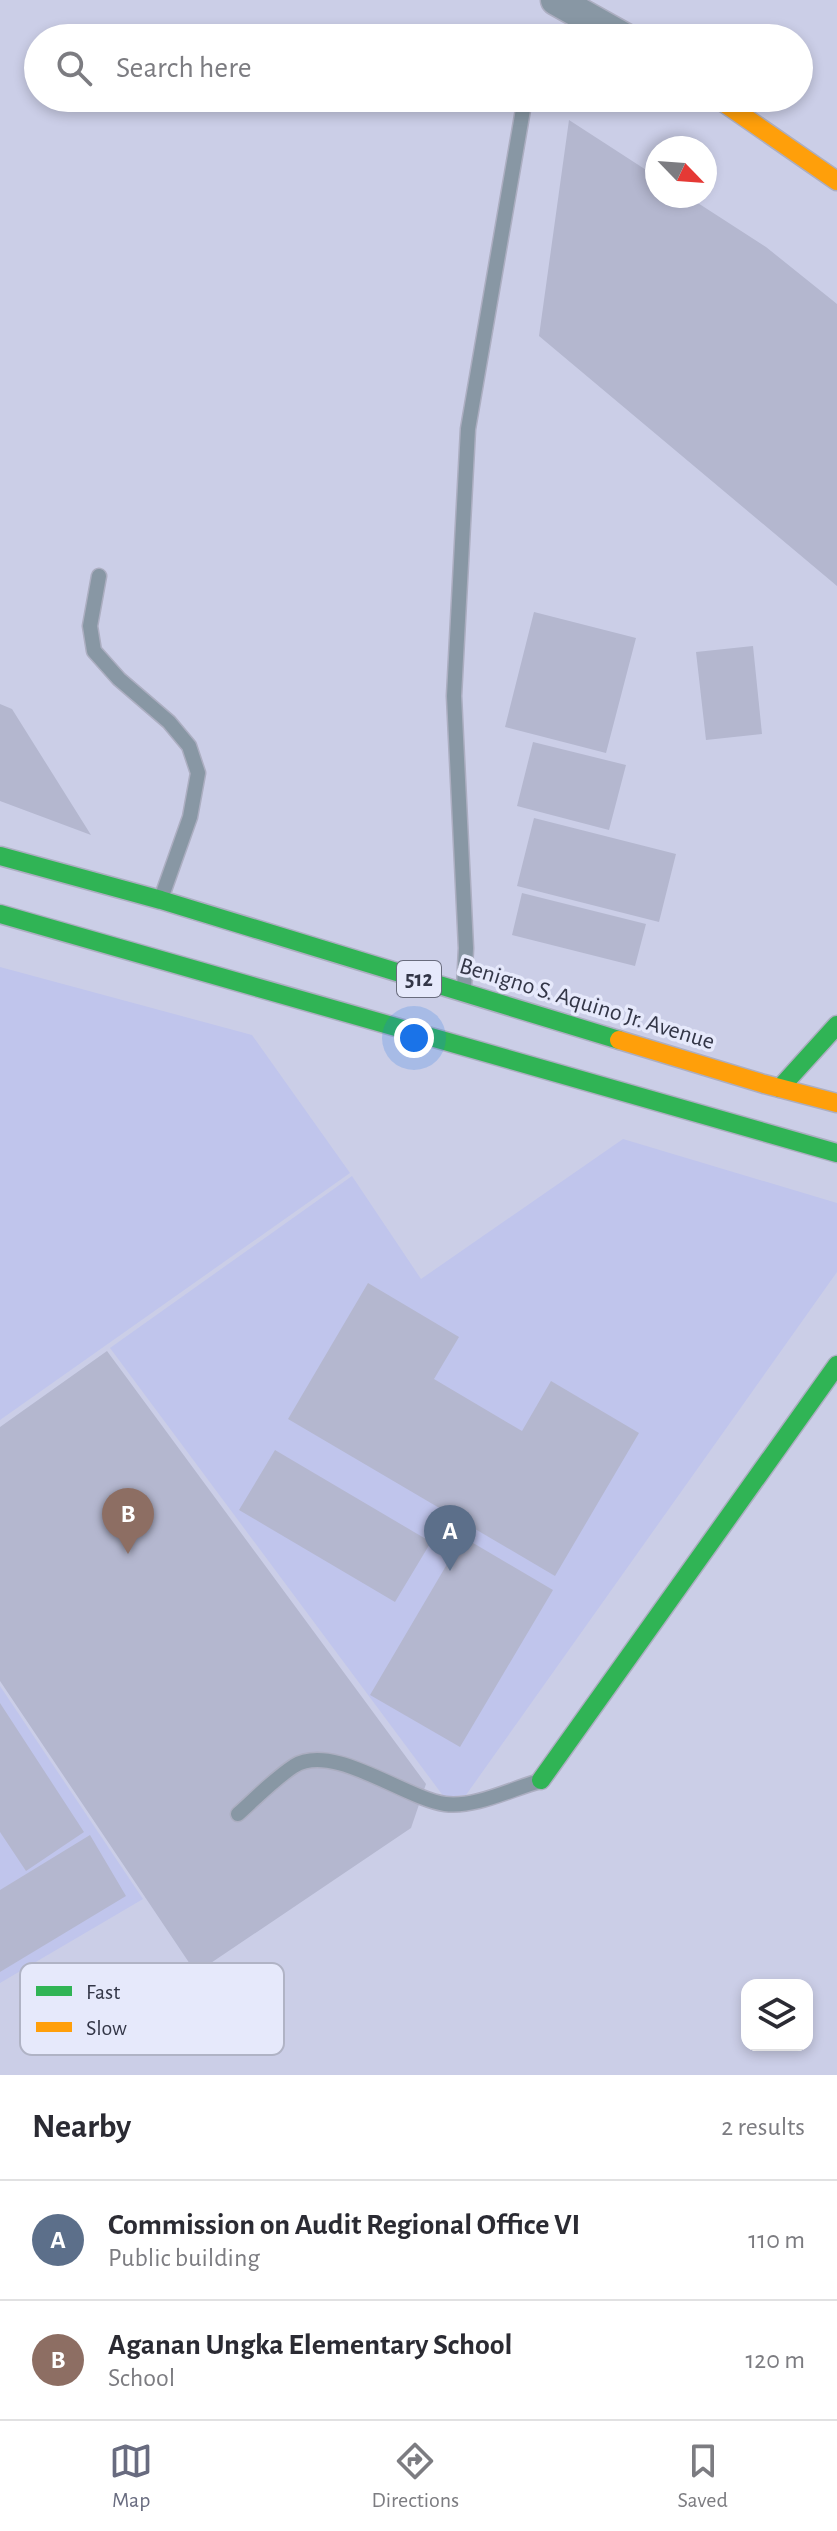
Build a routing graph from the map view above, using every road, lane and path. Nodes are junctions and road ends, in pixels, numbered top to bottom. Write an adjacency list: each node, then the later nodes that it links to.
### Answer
1 (556, 0): 2 (street)
2 (599, 24)
3 (523, 112): 10 (lane)
4 (737, 112): 5 (main road)
5 (837, 181)
6 (99, 576): 8 (lane)
7 (0, 856): 8 (main road, Benigno S. Aquino Jr. Avenue / 512)
8 (161, 900): 10 (main road, Benigno S. Aquino Jr. Avenue / 512)
9 (0, 914): 12 (main road, Benigno S. Aquino Jr. Avenue / 512)
10 (464, 992): 12 (main road, Benigno S. Aquino Jr. Avenue / 512)
11 (837, 1025): 12 (main road)
12 (762, 1102): 13 (main road, Benigno S. Aquino Jr. Avenue / 512); 14 (main road, Benigno S. Aquino Jr. Avenue / 512)
13 (837, 1103)
14 (837, 1153)
15 (837, 1365): 16 (main road)
16 (541, 1780): 17 (lane)
17 (238, 1814)

